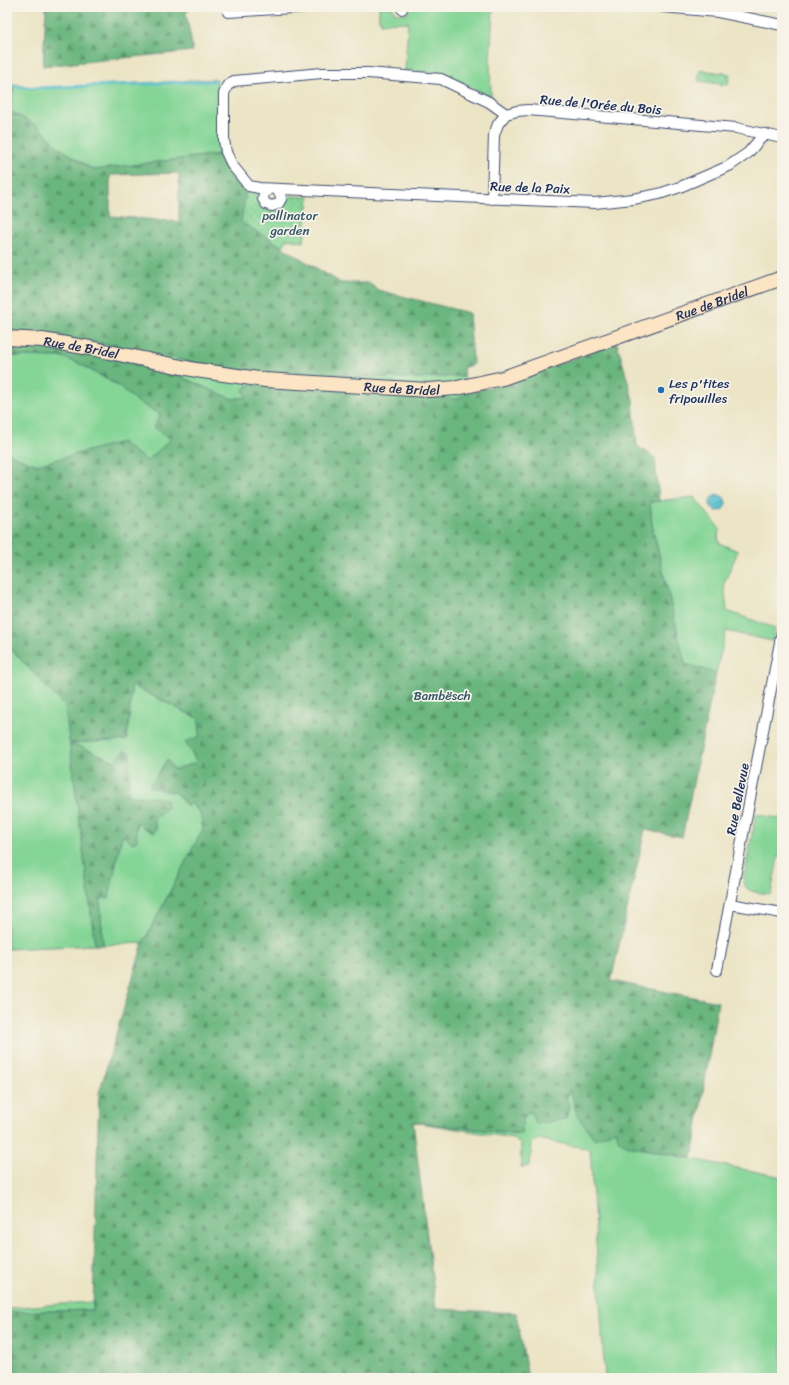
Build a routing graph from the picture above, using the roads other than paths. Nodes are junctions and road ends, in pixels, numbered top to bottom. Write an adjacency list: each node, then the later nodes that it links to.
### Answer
1 (307, 7): 4 (street)
2 (663, 7): 3 (street)
3 (719, 10): 5 (street)
4 (228, 12)
5 (782, 25)
6 (506, 114): 7 (street, Rue de l'Orée du Bois); 9 (street); 9 (street, Rue de la Paix)
7 (766, 134): 8 (street, Rue de l'Orée du Bois); 9 (street, Rue de la Paix)
8 (782, 138)
9 (492, 199)
10 (782, 278): 11 (main road, Rue de Bridel)
11 (7, 338)
12 (782, 632): 13 (street, Rue Bellevue)
13 (730, 904): 14 (street); 15 (street, Rue Bellevue)
14 (782, 913)
15 (717, 970)

